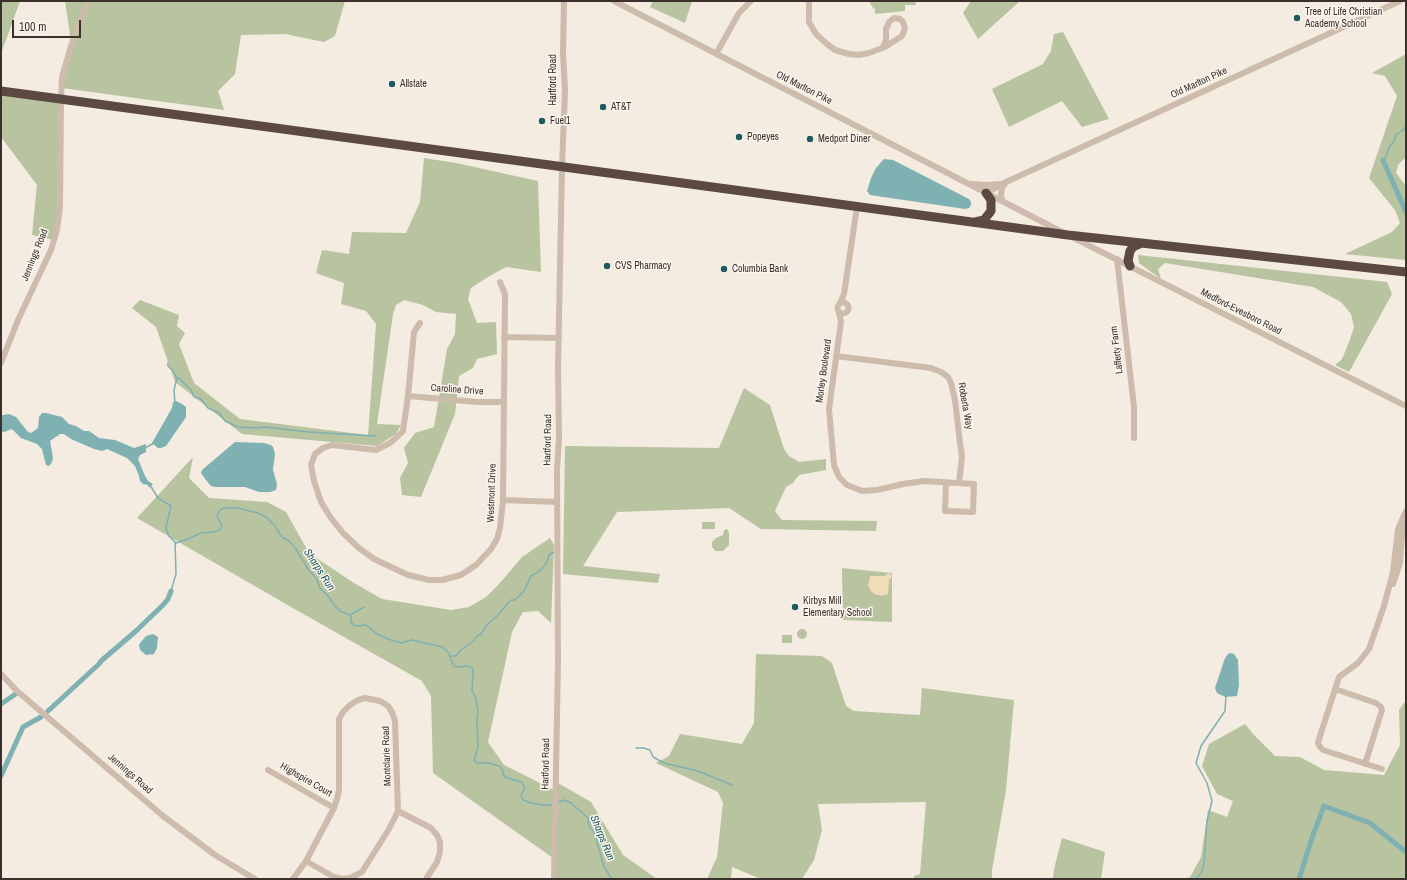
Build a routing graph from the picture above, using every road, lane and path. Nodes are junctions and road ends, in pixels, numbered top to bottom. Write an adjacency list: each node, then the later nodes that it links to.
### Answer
1 (88, 1): 10 (street, Jennings Road)
2 (564, 1): 11 (street, Hartford Road)
3 (614, 1): 8 (street, Old Marlton Pike)
4 (751, 1): 8 (street)
5 (809, 1): 7 (street)
6 (1400, 1): 13 (street, Old Marlton Pike)
7 (883, 47): 7 (street)
8 (716, 54): 12 (street, Old Marlton Pike)
9 (1, 91): 10 (highway)
10 (60, 100): 11 (highway); 30 (street, Jennings Road)
11 (562, 167): 16 (highway); 28 (street, Hartford Road)
12 (965, 182): 13 (street); 14 (street, Old Marlton Pike)
13 (1006, 182): 14 (street); 15 (street)
14 (986, 193): 15 (street, Old Marlton Pike); 17 (highway)
15 (1002, 201): 18 (street, Medford-Evesboro Road)
16 (857, 207): 17 (highway); 24 (street)
17 (973, 222): 18 (highway)
18 (1068, 235): 19 (highway); 20 (street, Medford-Evesboro Road)
19 (1142, 243): 21 (highway); 22 (highway)
20 (1117, 259): 21 (street, Medford-Evesboro Road); 34 (street, Lafferty Farm)
21 (1130, 266): 33 (street, Medford-Evesboro Road)
22 (1406, 272)
23 (500, 282): 27 (street, Westmont Drive)
24 (843, 304): 25 (street); 25 (street)
25 (842, 313): 29 (street, Morley Boulevard)
26 (420, 323): 31 (street, Westmont Drive)
27 (504, 336): 28 (street); 32 (street, Westmont Drive)
28 (559, 338): 38 (street, Hartford Road)
29 (836, 356): 35 (street, Morley Boulevard); 36 (street, Roberta Way)
30 (1, 363)
31 (408, 396): 32 (street, Caroline Drive); 37 (street, Westmont Drive)
32 (504, 402): 37 (street, Westmont Drive)
33 (1406, 406)
34 (1134, 438)
35 (946, 483): 36 (street, Morley Boulevard); 36 (street, Morley Boulevard)
36 (959, 483)
37 (503, 500): 38 (street)
38 (557, 502): 53 (street, Hartford Road)
39 (1406, 511): 41 (street)
40 (1406, 524): 41 (street)
41 (1388, 592): 43 (street)
42 (1, 674): 50 (street, Jennings Road)
43 (1335, 689): 44 (street); 44 (street)
44 (1365, 764): 45 (street)
45 (1382, 769)
46 (268, 770): 47 (street, Highspire Court)
47 (334, 808): 48 (street, Montclarie Road); 49 (street, Montclarie Road)
48 (398, 811): 49 (street, Montclarie Road); 52 (street)
49 (306, 861): 51 (street, Montclarie Road)
50 (255, 879)
51 (293, 879)
52 (426, 879)
53 (554, 879)

